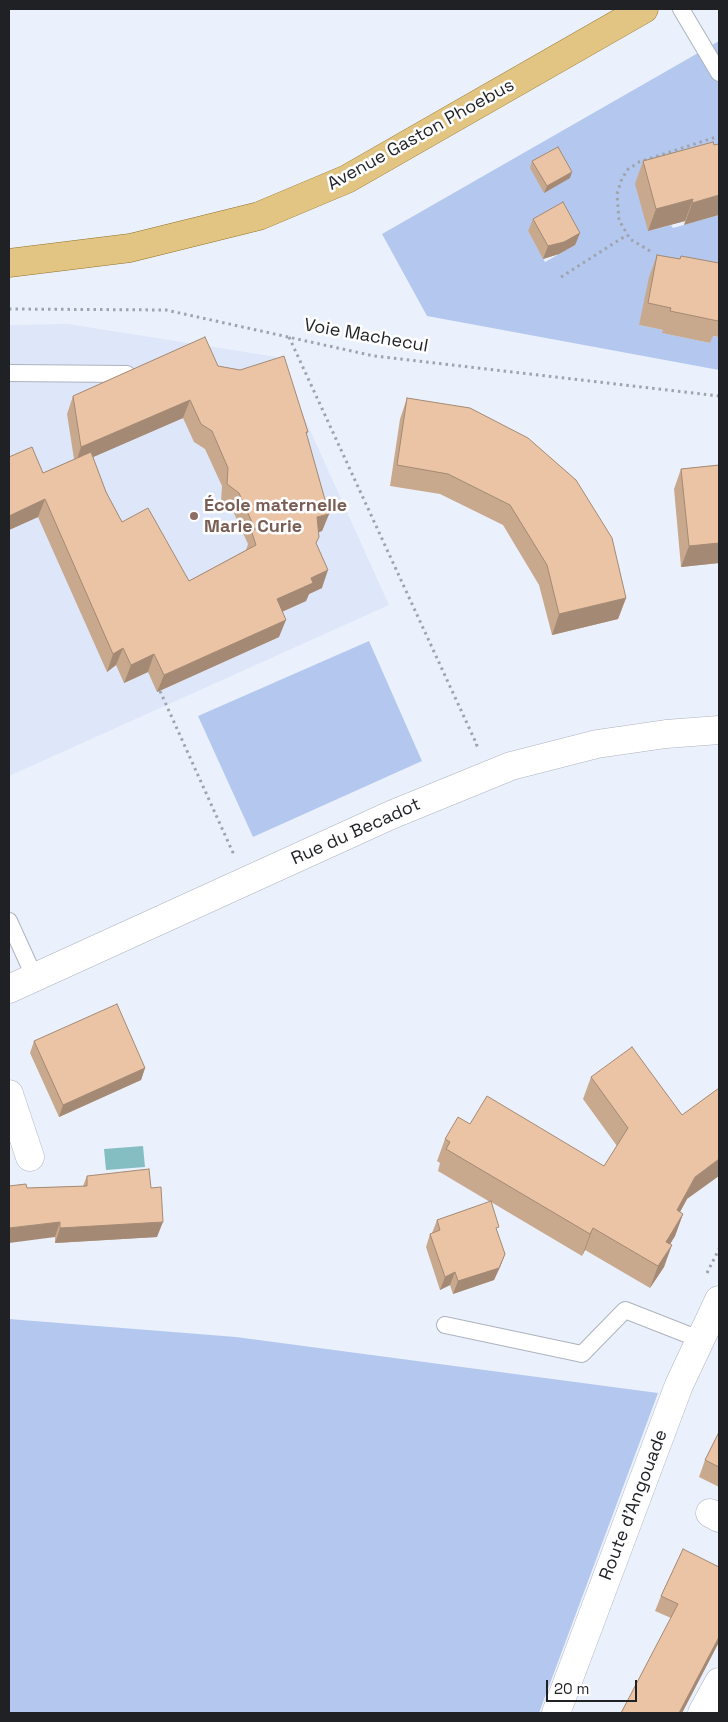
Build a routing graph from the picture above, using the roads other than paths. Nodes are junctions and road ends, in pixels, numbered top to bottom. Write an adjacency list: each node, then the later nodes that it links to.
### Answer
1 (644, 9): 4 (main road, Avenue Gaston Phoebus)
2 (681, 9): 3 (lane)
3 (719, 73)
4 (9, 263)
5 (9, 373): 6 (lane)
6 (127, 374)
7 (719, 730): 9 (street, Rue du Becadot)
8 (9, 921): 9 (lane)
9 (34, 976): 10 (street, Rue du Becadot)
10 (9, 989)
11 (9, 1094): 12 (street)
12 (30, 1156)
13 (719, 1300): 15 (street, Route d'Angouade)
14 (445, 1325): 15 (lane)
15 (708, 1330): 17 (street, Route d'Angouade)
16 (719, 1682): 18 (street)
17 (556, 1713)
18 (702, 1713)

